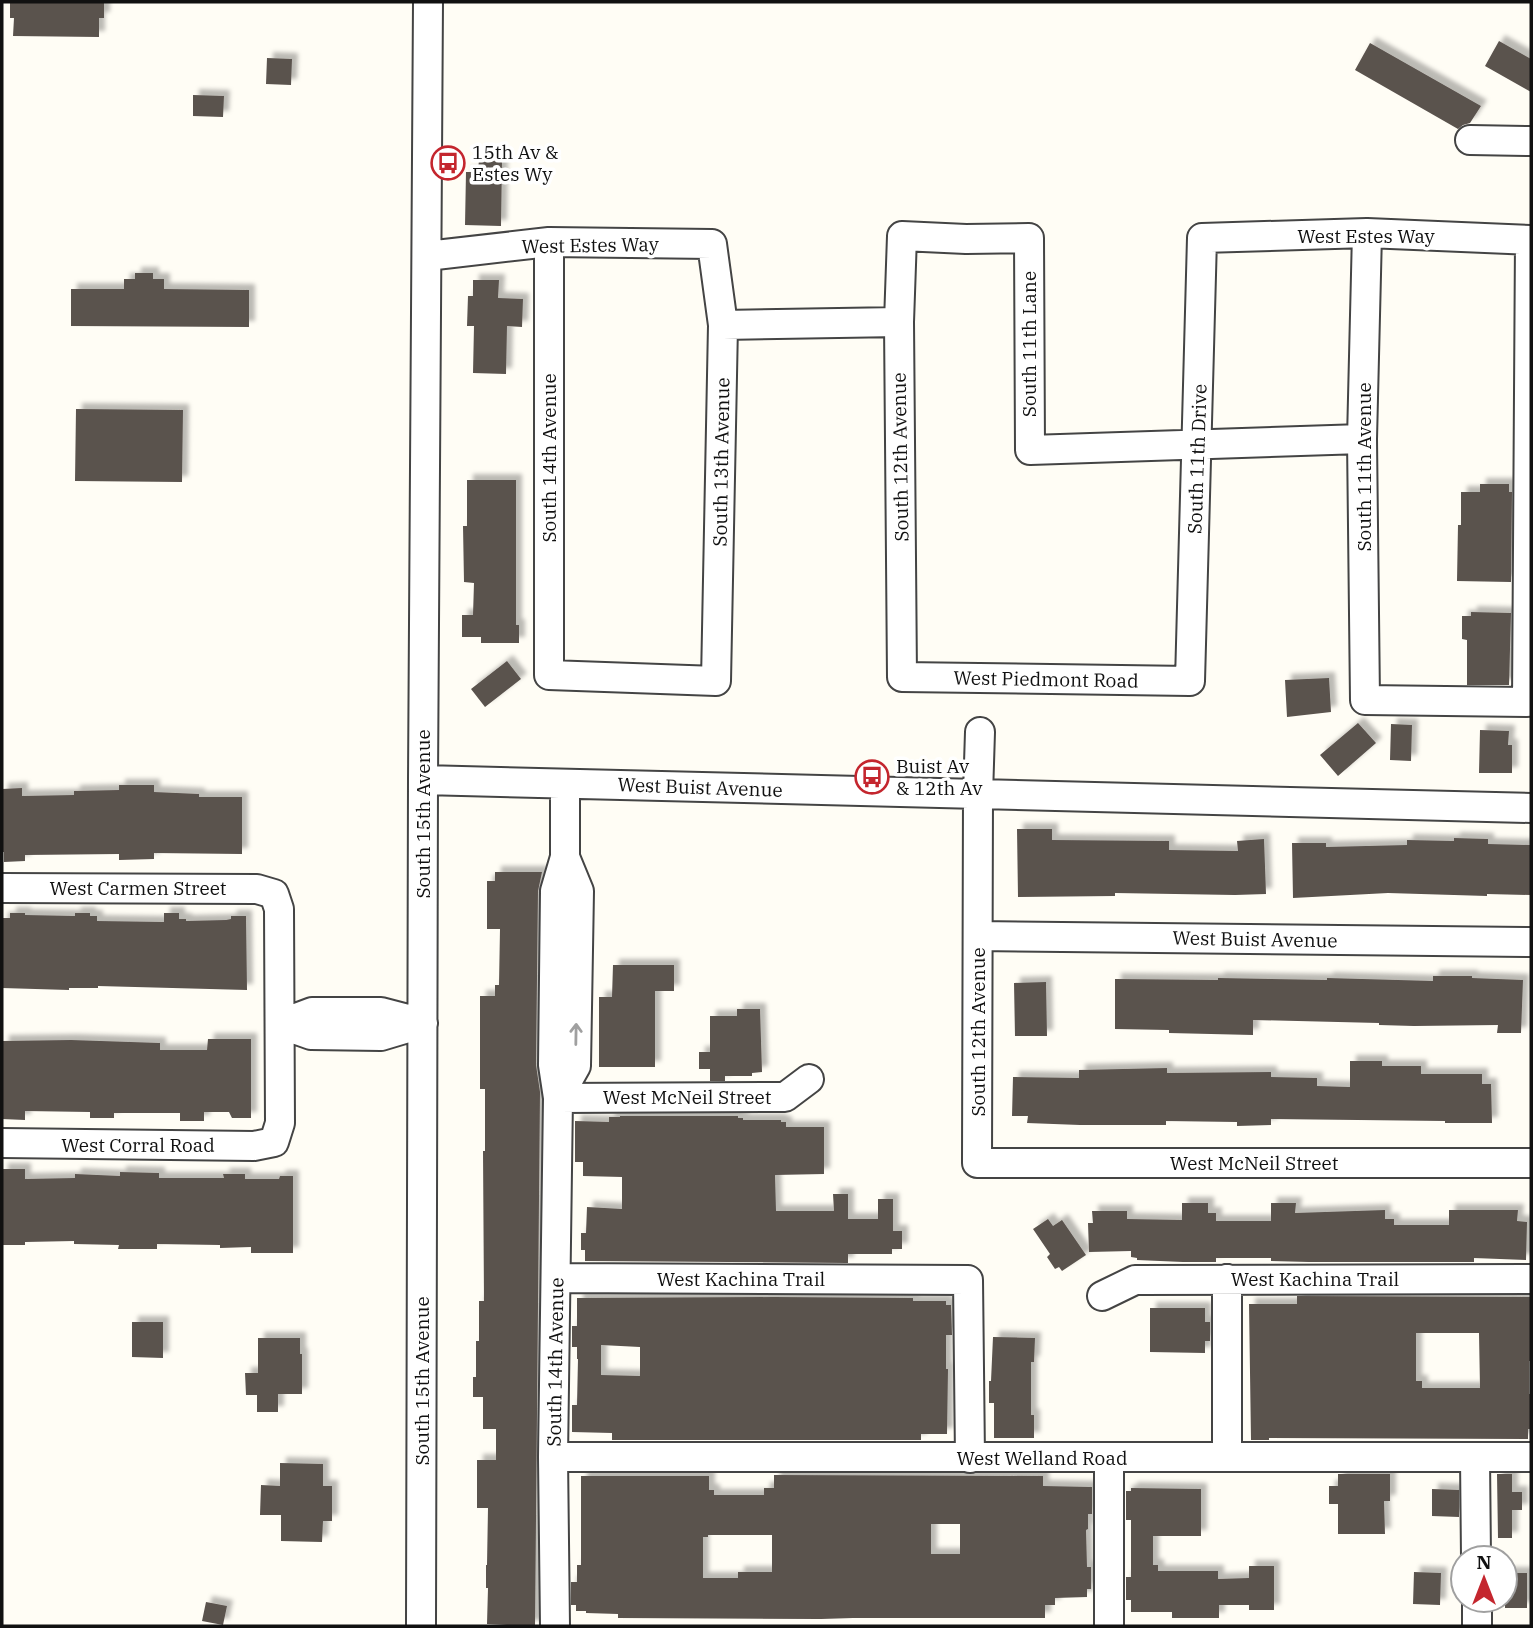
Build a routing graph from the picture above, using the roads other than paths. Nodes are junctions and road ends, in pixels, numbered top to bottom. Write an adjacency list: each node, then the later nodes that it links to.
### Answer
1 (428, 2): 10 (street, South 15th Avenue)
2 (1469, 141): 3 (street)
3 (1531, 141)
4 (1367, 233): 6 (street, West Estes Way); 7 (street, West Estes Way); 13 (street, South 11th Avenue)
5 (902, 236): 11 (street, South 12th Avenue); 14 (street, South 11th Lane)
6 (1202, 237): 14 (street, South 11th Drive)
7 (1530, 240): 13 (street, South 11th Avenue)
8 (549, 242): 9 (street, West Estes Way); 10 (street, West Estes Way); 16 (street, South 14th Avenue)
9 (712, 244): 12 (street, South 13th Avenue)
10 (427, 256): 19 (street, South 15th Avenue)
11 (899, 322): 12 (street); 15 (street, South 12th Avenue)
12 (723, 325): 16 (street, South 13th Avenue)
13 (1362, 439): 14 (street)
14 (1197, 446): 17 (street, South 11th Drive)
15 (902, 677): 17 (street, West Piedmont Road)
16 (716, 681)
17 (1191, 681)
18 (980, 732): 21 (street, South 12th Avenue)
19 (423, 780): 20 (street, West Buist Avenue); 26 (street, South 15th Avenue)
20 (565, 784): 21 (street, West Buist Avenue); 29 (street, South 14th Avenue)
21 (978, 795): 22 (street, West Buist Avenue); 24 (street, South 12th Avenue)
22 (1531, 808)
23 (2, 888): 27 (street, West Carmen Street)
24 (978, 936): 25 (street, West Buist Avenue); 31 (street, South 12th Avenue)
25 (1531, 942)
26 (423, 1023): 27 (street); 44 (street, South 15th Avenue)
27 (280, 1024): 30 (street, West Corral Road)
28 (809, 1079): 29 (street, West McNeil Street)
29 (558, 1098): 33 (street, South 14th Avenue)
30 (2, 1143)
31 (977, 1163): 32 (street, West McNeil Street)
32 (1531, 1163)
33 (556, 1278): 37 (street, South 14th Avenue); 40 (street, West Kachina Trail)
34 (1227, 1279): 35 (street, West Kachina Trail); 36 (street, West Kachina Trail); 38 (street)
35 (1531, 1279)
36 (1102, 1296)
37 (553, 1457): 40 (street, West Welland Road); 45 (street, South 14th Avenue)
38 (1227, 1457): 41 (street, West Welland Road); 42 (street, West Welland Road)
39 (1531, 1457): 42 (street, West Welland Road)
40 (970, 1458): 41 (street, West Welland Road)
41 (1109, 1458): 46 (street)
42 (1475, 1458): 43 (street)
43 (1476, 1544)
44 (421, 1626)
45 (555, 1626)
46 (1109, 1626)

